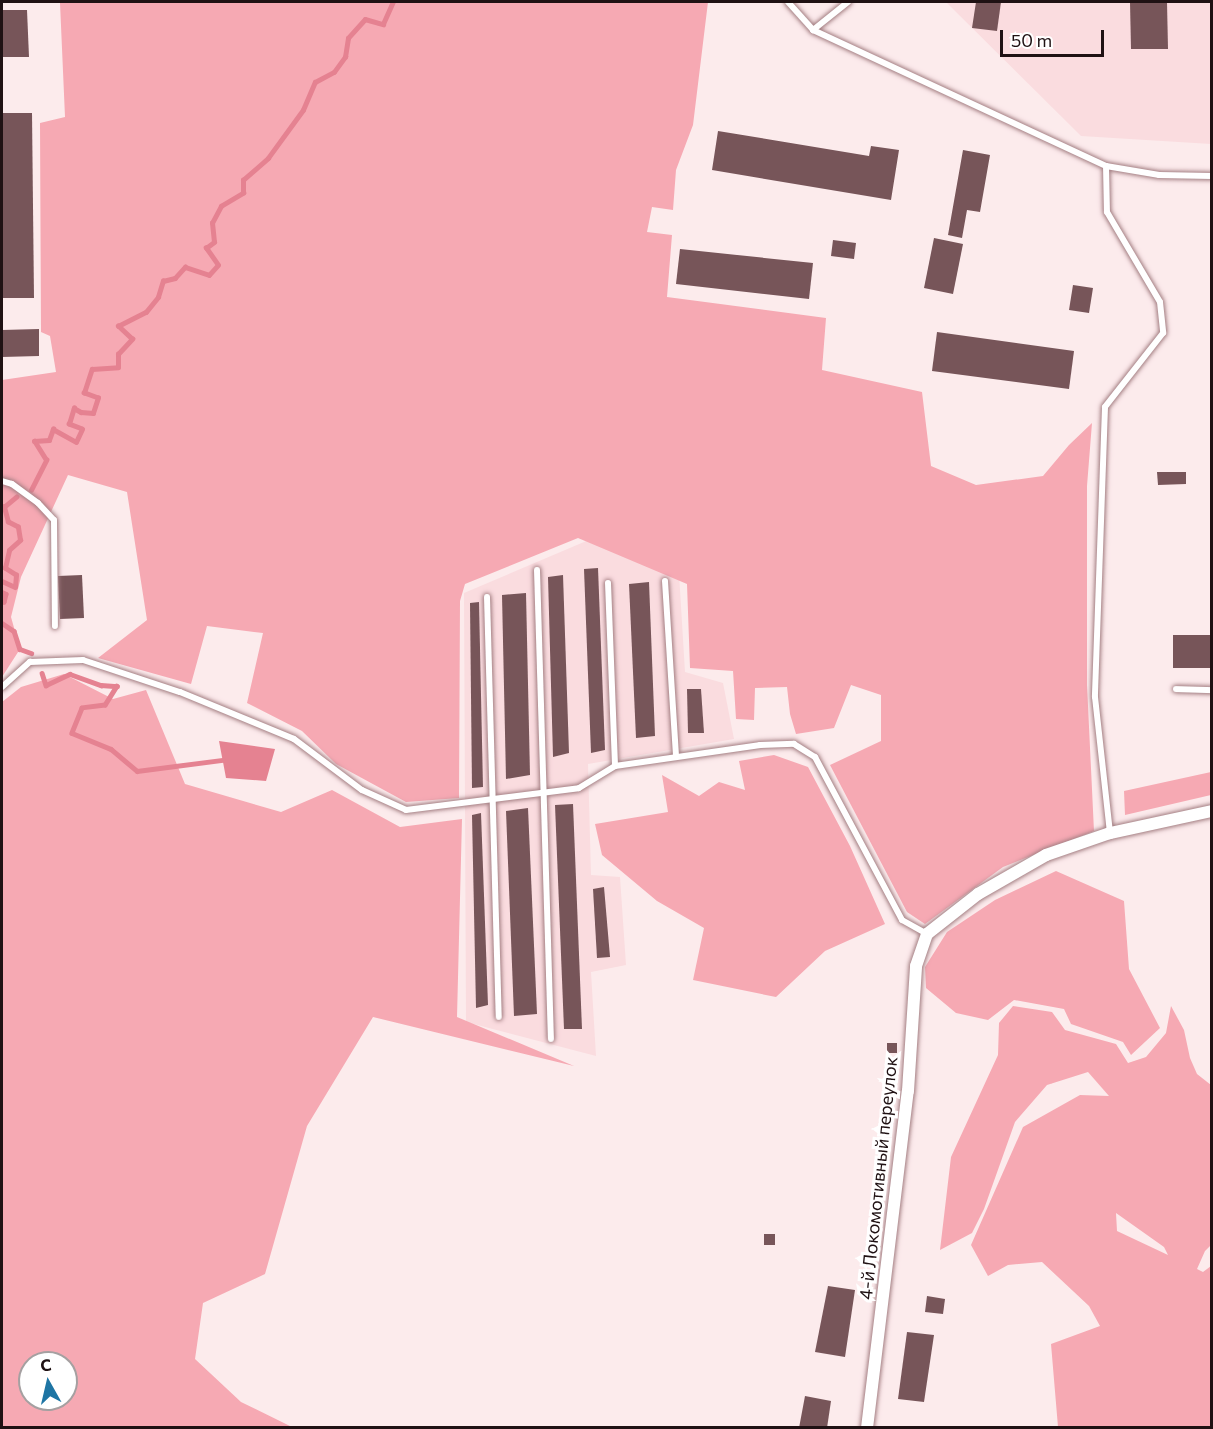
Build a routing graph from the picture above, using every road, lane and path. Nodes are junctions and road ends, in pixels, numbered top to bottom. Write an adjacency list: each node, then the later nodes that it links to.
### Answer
1 (788, 2): 3 (lane)
2 (848, 2): 3 (lane)
3 (813, 30): 4 (lane)
4 (1106, 166): 5 (lane); 20 (lane)
5 (1212, 176)
6 (2, 481): 11 (lane)
7 (537, 570): 17 (lane)
8 (664, 581): 15 (lane)
9 (608, 583): 16 (lane)
10 (487, 597): 18 (lane)
11 (55, 626)
12 (2, 687): 18 (lane)
13 (1176, 689): 14 (lane)
14 (1212, 690)
15 (676, 758): 16 (lane); 21 (lane)
16 (615, 766): 17 (lane)
17 (543, 793): 18 (lane); 23 (lane)
18 (494, 800): 22 (lane)
19 (1212, 811): 20 (street)
20 (1110, 833): 21 (street)
21 (927, 934): 24 (street, 4-й Локомотивный переулок)
22 (499, 1017)
23 (551, 1039)
24 (867, 1428)

